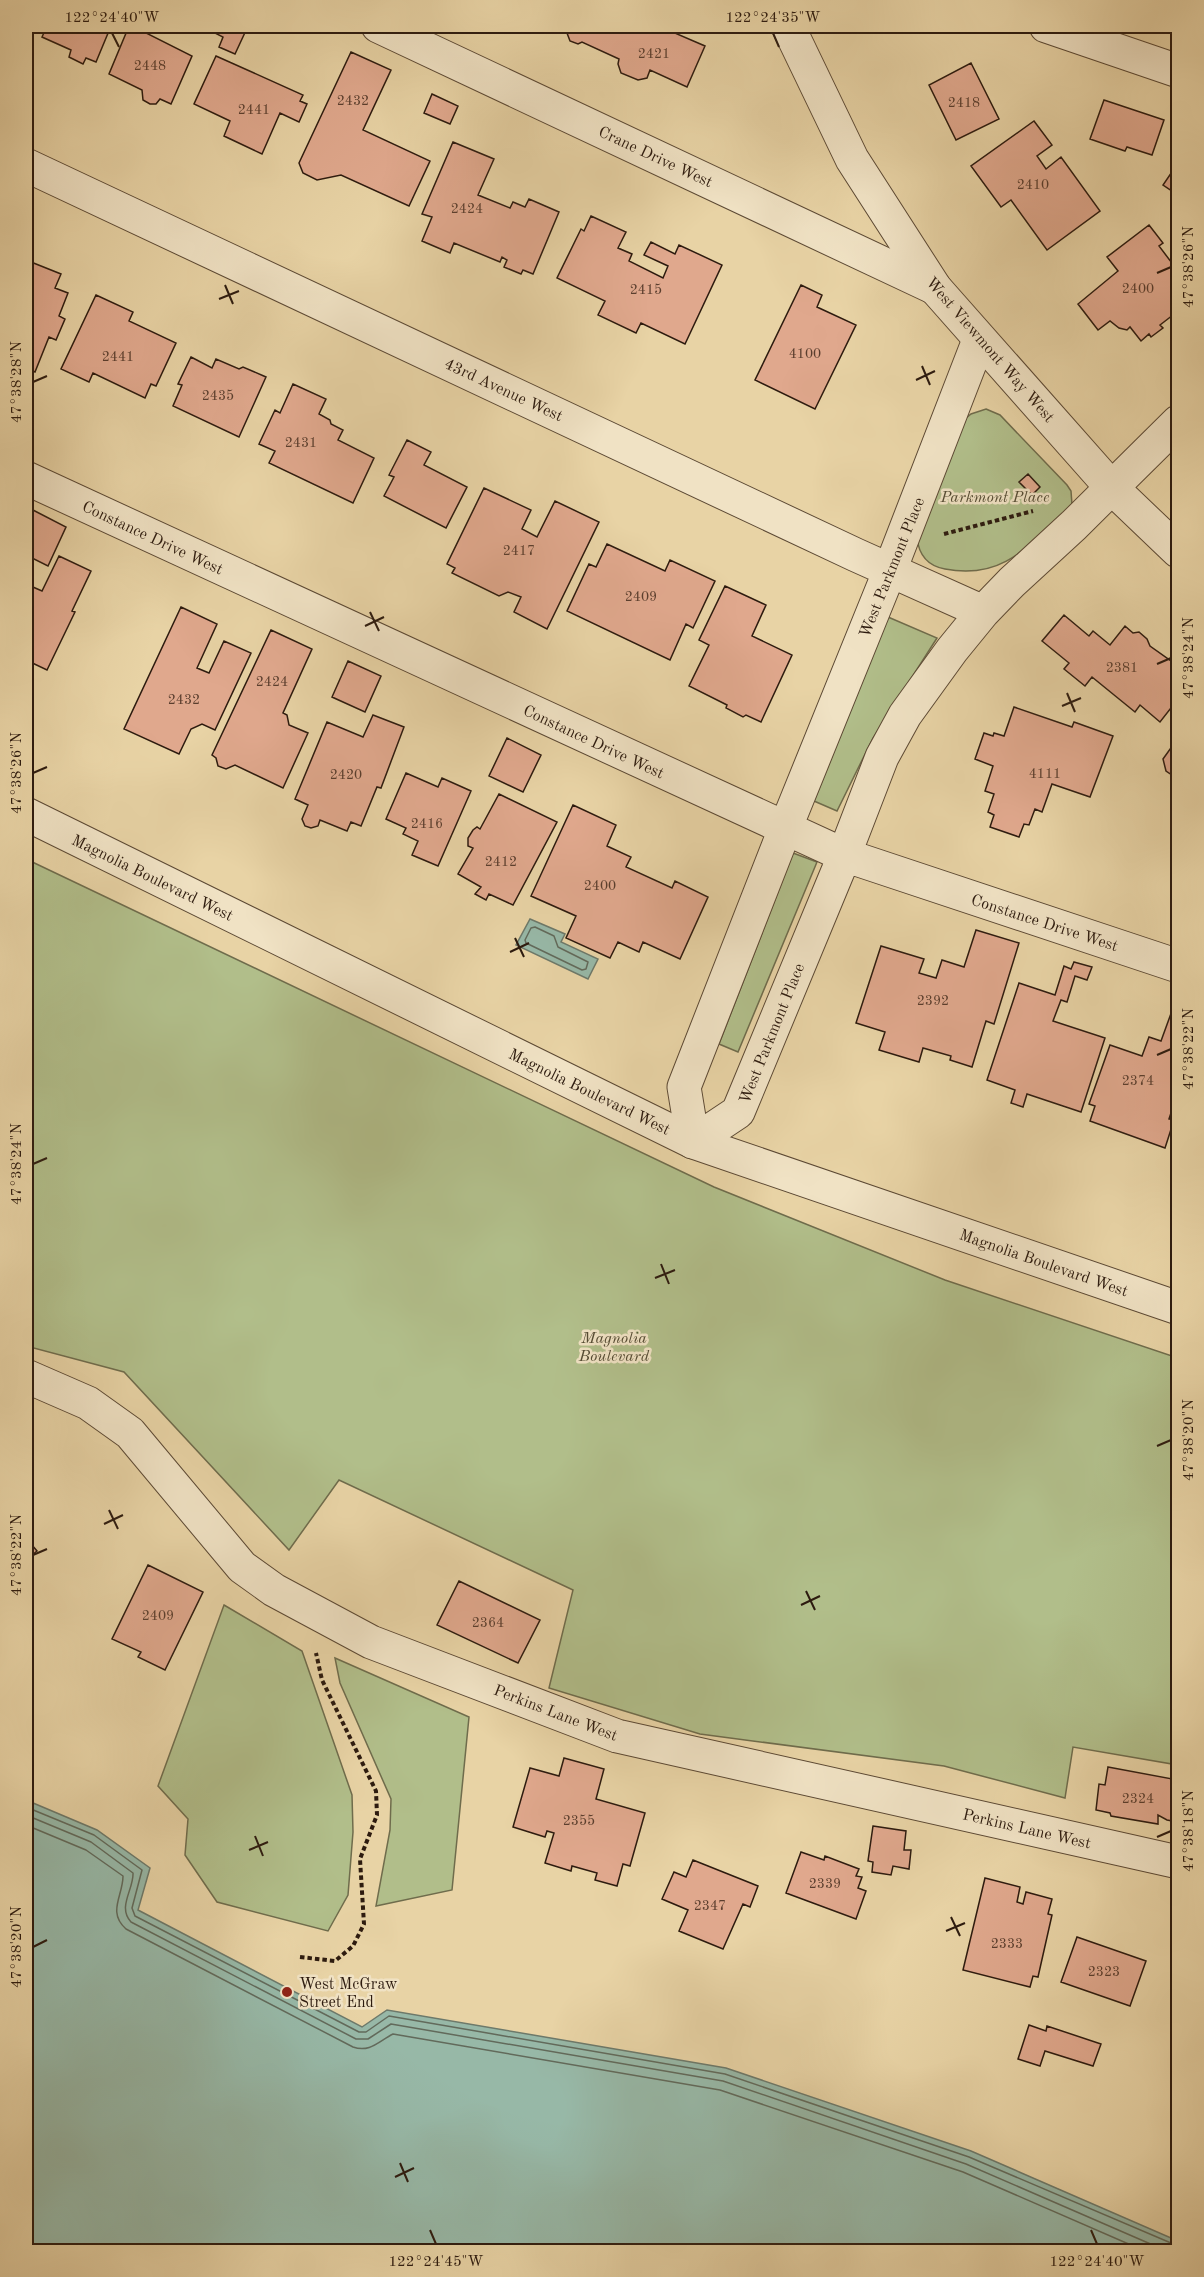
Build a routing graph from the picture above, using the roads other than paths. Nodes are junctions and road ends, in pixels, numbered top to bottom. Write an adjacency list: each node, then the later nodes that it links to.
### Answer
1 (378, 26): 6 (street, Crane Drive West)
2 (788, 26): 6 (street, West Viewmont Way West)
3 (1046, 26): 4 (street)
4 (1179, 70)
5 (26, 165): 12 (street, 43rd Avenue West)
6 (935, 288): 7 (street, West Viewmont Way West)
7 (979, 340): 10 (street, West Viewmont Way West); 12 (street, West Parkmont Place)
8 (1179, 422): 10 (street, West Parkmont Place)
9 (26, 478): 15 (street, Constance Drive West)
10 (1113, 488): 11 (street, West Viewmont Way West); 13 (street, West Parkmont Place)
11 (1179, 551)
12 (890, 570): 13 (street, 43rd Avenue West); 15 (street, West Parkmont Place)
13 (983, 612): 16 (street, West Parkmont Place)
14 (26, 814): 18 (street, Magnolia Boulevard West)
15 (785, 829): 16 (street, Constance Drive West); 18 (street, West Parkmont Place)
16 (844, 855): 17 (street, Constance Drive West); 18 (street, West Parkmont Place)
17 (1179, 966)
18 (693, 1142): 19 (street, Magnolia Boulevard West)
19 (1179, 1308)
20 (26, 1376): 21 (street, Perkins Lane West)
21 (1179, 1862)

